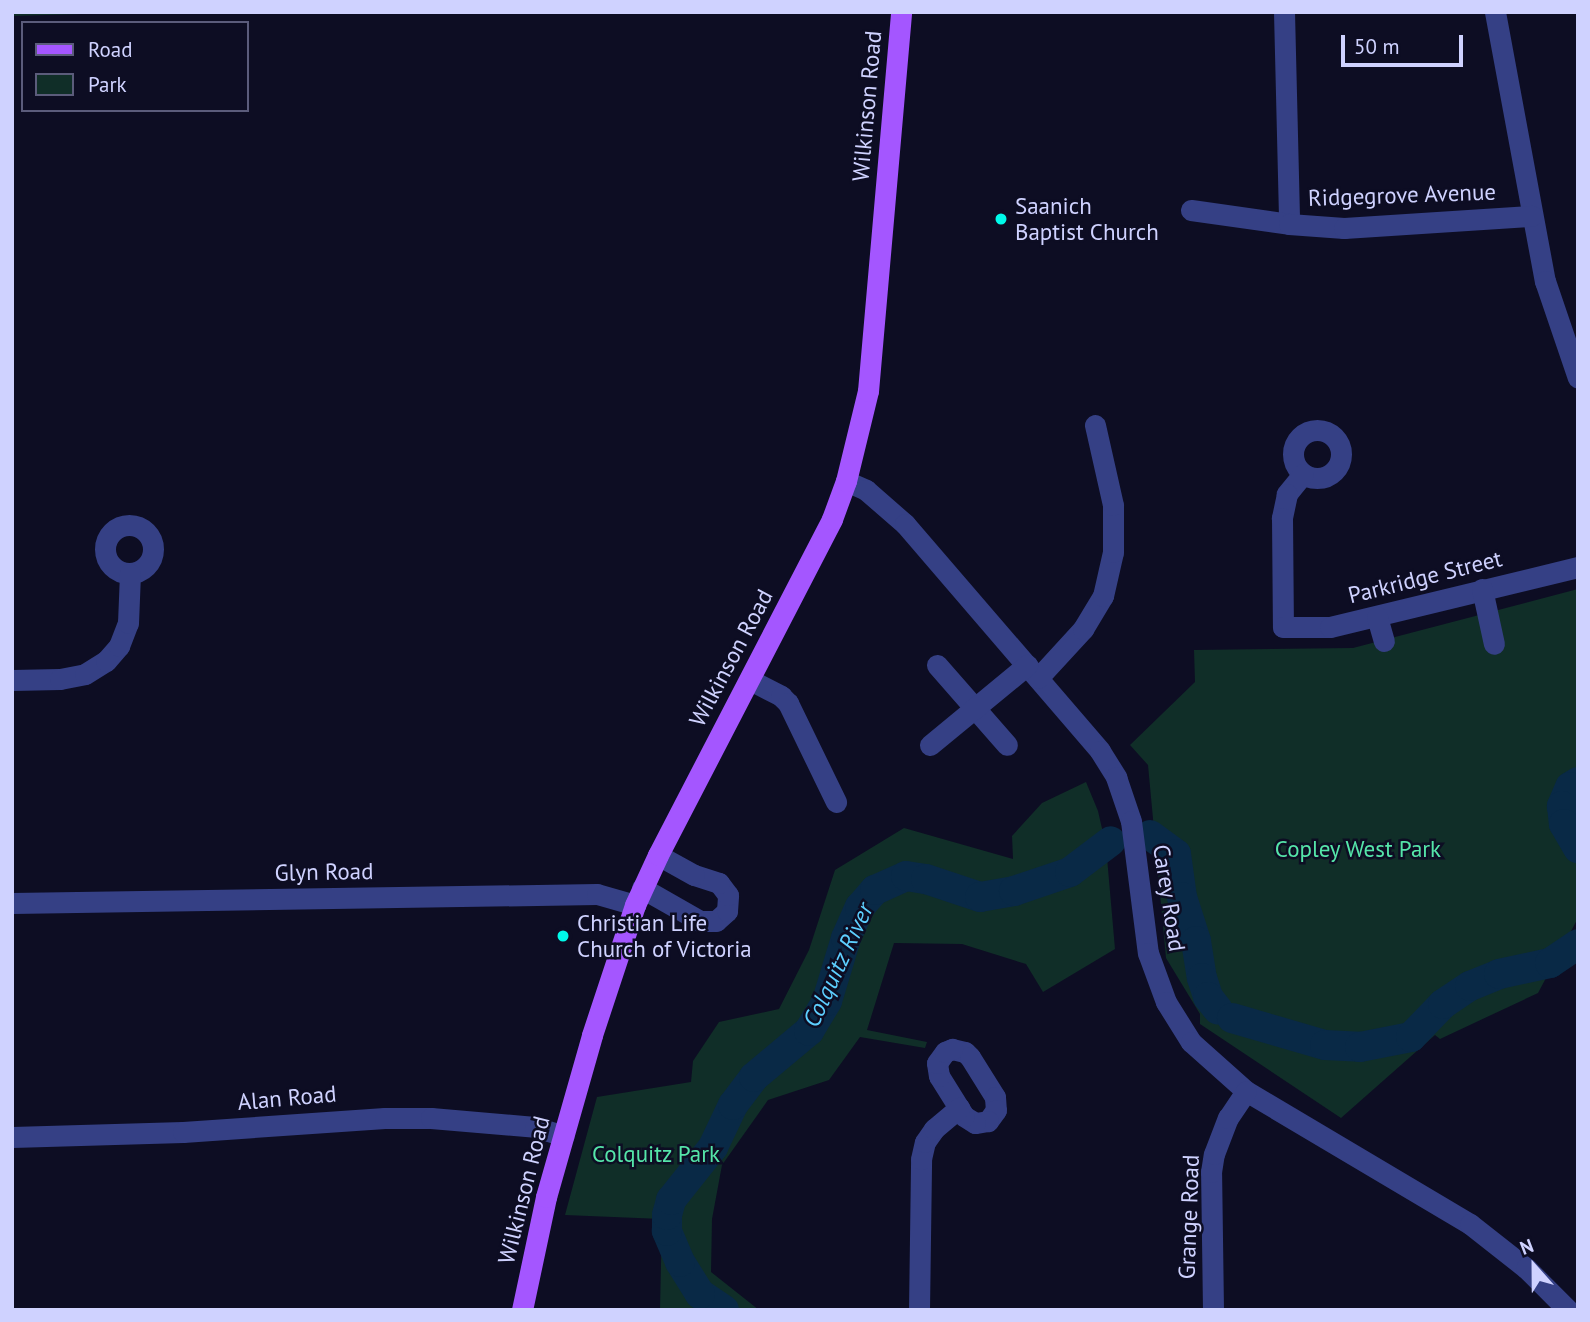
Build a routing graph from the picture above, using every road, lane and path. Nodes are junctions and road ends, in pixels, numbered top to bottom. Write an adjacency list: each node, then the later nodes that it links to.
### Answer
1 (901, 12): 10 (main road, Wilkinson Road)
2 (1284, 12): 6 (street)
3 (1495, 12): 5 (street)
4 (1191, 210): 6 (street, Ridgegrove Avenue)
5 (1532, 216): 6 (street, Ridgegrove Avenue); 7 (street)
6 (1289, 224)
7 (1578, 378)
8 (1095, 425): 18 (street)
9 (1303, 474): 14 (street, Parkridge Street)
10 (846, 481): 18 (street, Carey Road); 20 (main road, Wilkinson Road)
11 (1578, 567): 13 (street, Parkridge Street)
12 (130, 574): 19 (street)
13 (1482, 589): 14 (street, Parkridge Street); 16 (street)
14 (1377, 617): 15 (street)
15 (1384, 641)
16 (1494, 644)
17 (937, 665): 21 (street)
18 (1032, 671): 21 (street); 28 (street, Carey Road)
19 (12, 680)
20 (750, 680): 24 (street); 25 (main road, Wilkinson Road)
21 (974, 707): 22 (street); 23 (street)
22 (930, 745)
23 (1007, 745)
24 (836, 802)
25 (658, 855): 26 (main road, Wilkinson Road); 26 (street, Glyn Road)
26 (639, 897): 27 (street, Glyn Road); 30 (main road, Wilkinson Road)
27 (12, 904)
28 (1246, 1091): 34 (street, Grange Road); 35 (street, Carey Road)
29 (958, 1108): 33 (street)
30 (564, 1136): 31 (street, Alan Road); 32 (main road, Wilkinson Road)
31 (12, 1137)
32 (522, 1310)
33 (919, 1310)
34 (1213, 1310)
35 (1568, 1310)

